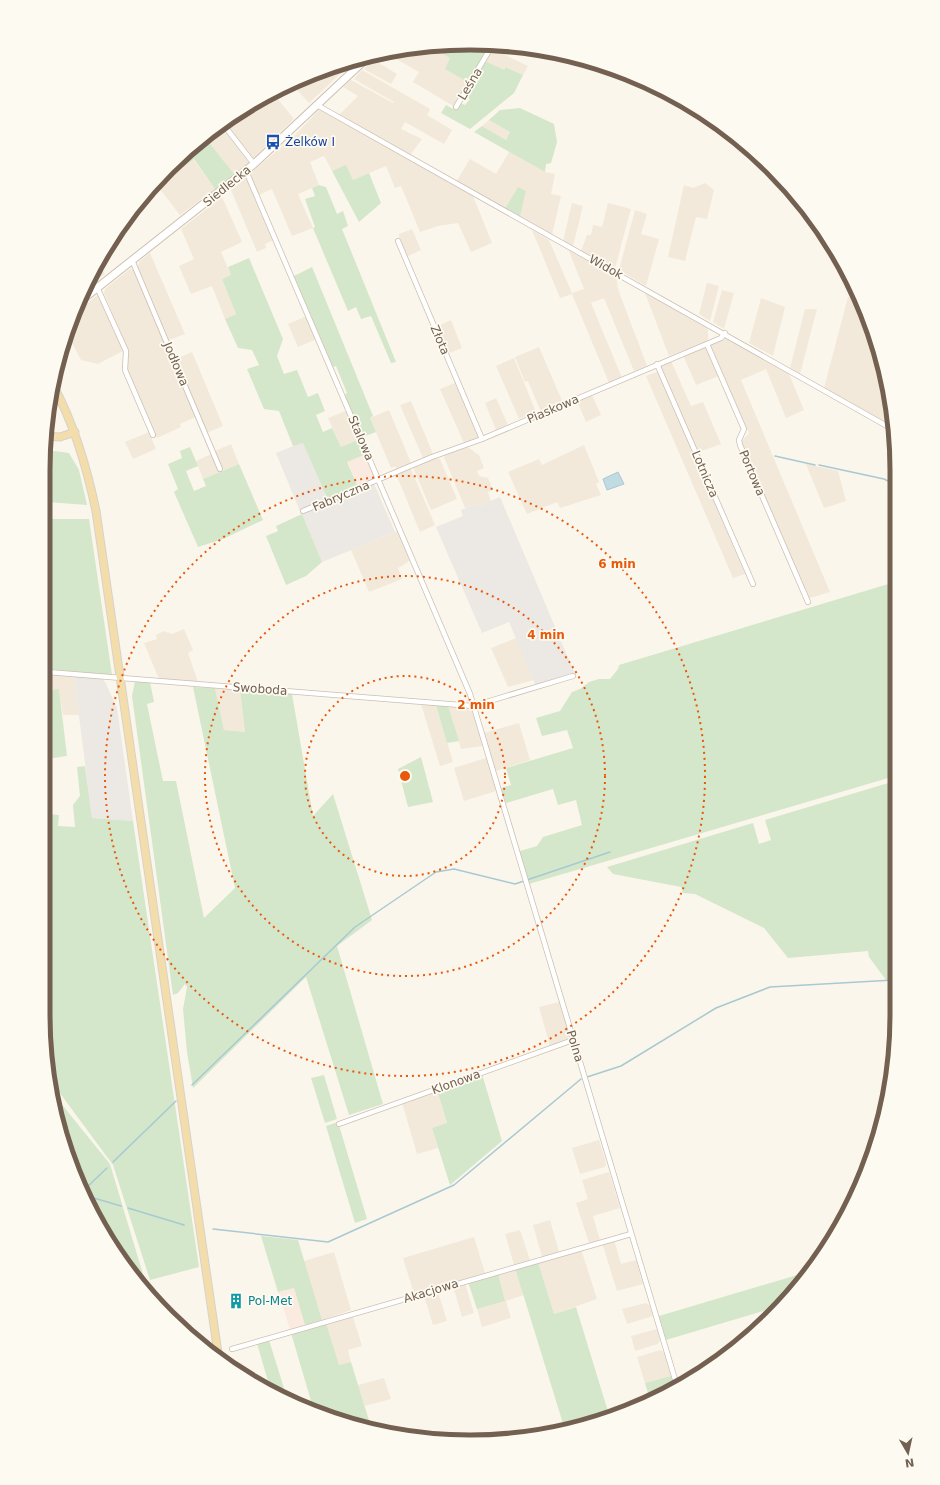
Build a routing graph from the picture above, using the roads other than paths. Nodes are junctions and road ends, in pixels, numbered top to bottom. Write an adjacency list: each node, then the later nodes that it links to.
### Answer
1 (489, 51): 4 (street, Leśna)
2 (360, 64): 3 (main road, Siedlecka)
3 (317, 105): 6 (main road, Siedlecka); 12 (street, Widok)
4 (456, 107)
5 (226, 128): 6 (street)
6 (254, 164): 7 (main road, Siedlecka)
7 (246, 171): 9 (main road, Siedlecka); 22 (street, Stalowa)
8 (398, 241): 20 (street, Złota)
9 (132, 260): 10 (main road, Siedlecka); 21 (street, Jodłowa)
10 (97, 288): 11 (main road, Siedlecka); 18 (street)
11 (88, 295)
12 (725, 333): 13 (street, Piaskowa); 16 (street, Widok)
13 (707, 344): 14 (street, Piaskowa); 25 (street, Portowa)
14 (657, 364): 20 (street, Piaskowa); 24 (street, Lotnicza)
15 (57, 394): 17 (main road)
16 (887, 426)
17 (75, 432): 19 (main road); 28 (main road)
18 (153, 435)
19 (52, 436)
20 (482, 439): 22 (street, Piaskowa)
21 (220, 469)
22 (379, 480): 23 (street, Fabryczna); 29 (street, Stalowa)
23 (303, 512)
24 (753, 584)
25 (808, 602)
26 (50, 672): 28 (street, Swoboda)
27 (573, 676): 29 (street)
28 (121, 679): 29 (street, Swoboda); 34 (main road)
29 (473, 706): 30 (street, Polna)
30 (573, 1040): 31 (street, Klonowa); 32 (street, Polna)
31 (339, 1124)
32 (631, 1234): 33 (street, Akacjowa); 35 (street, Polna)
33 (232, 1349)
34 (218, 1351)
35 (676, 1381)

